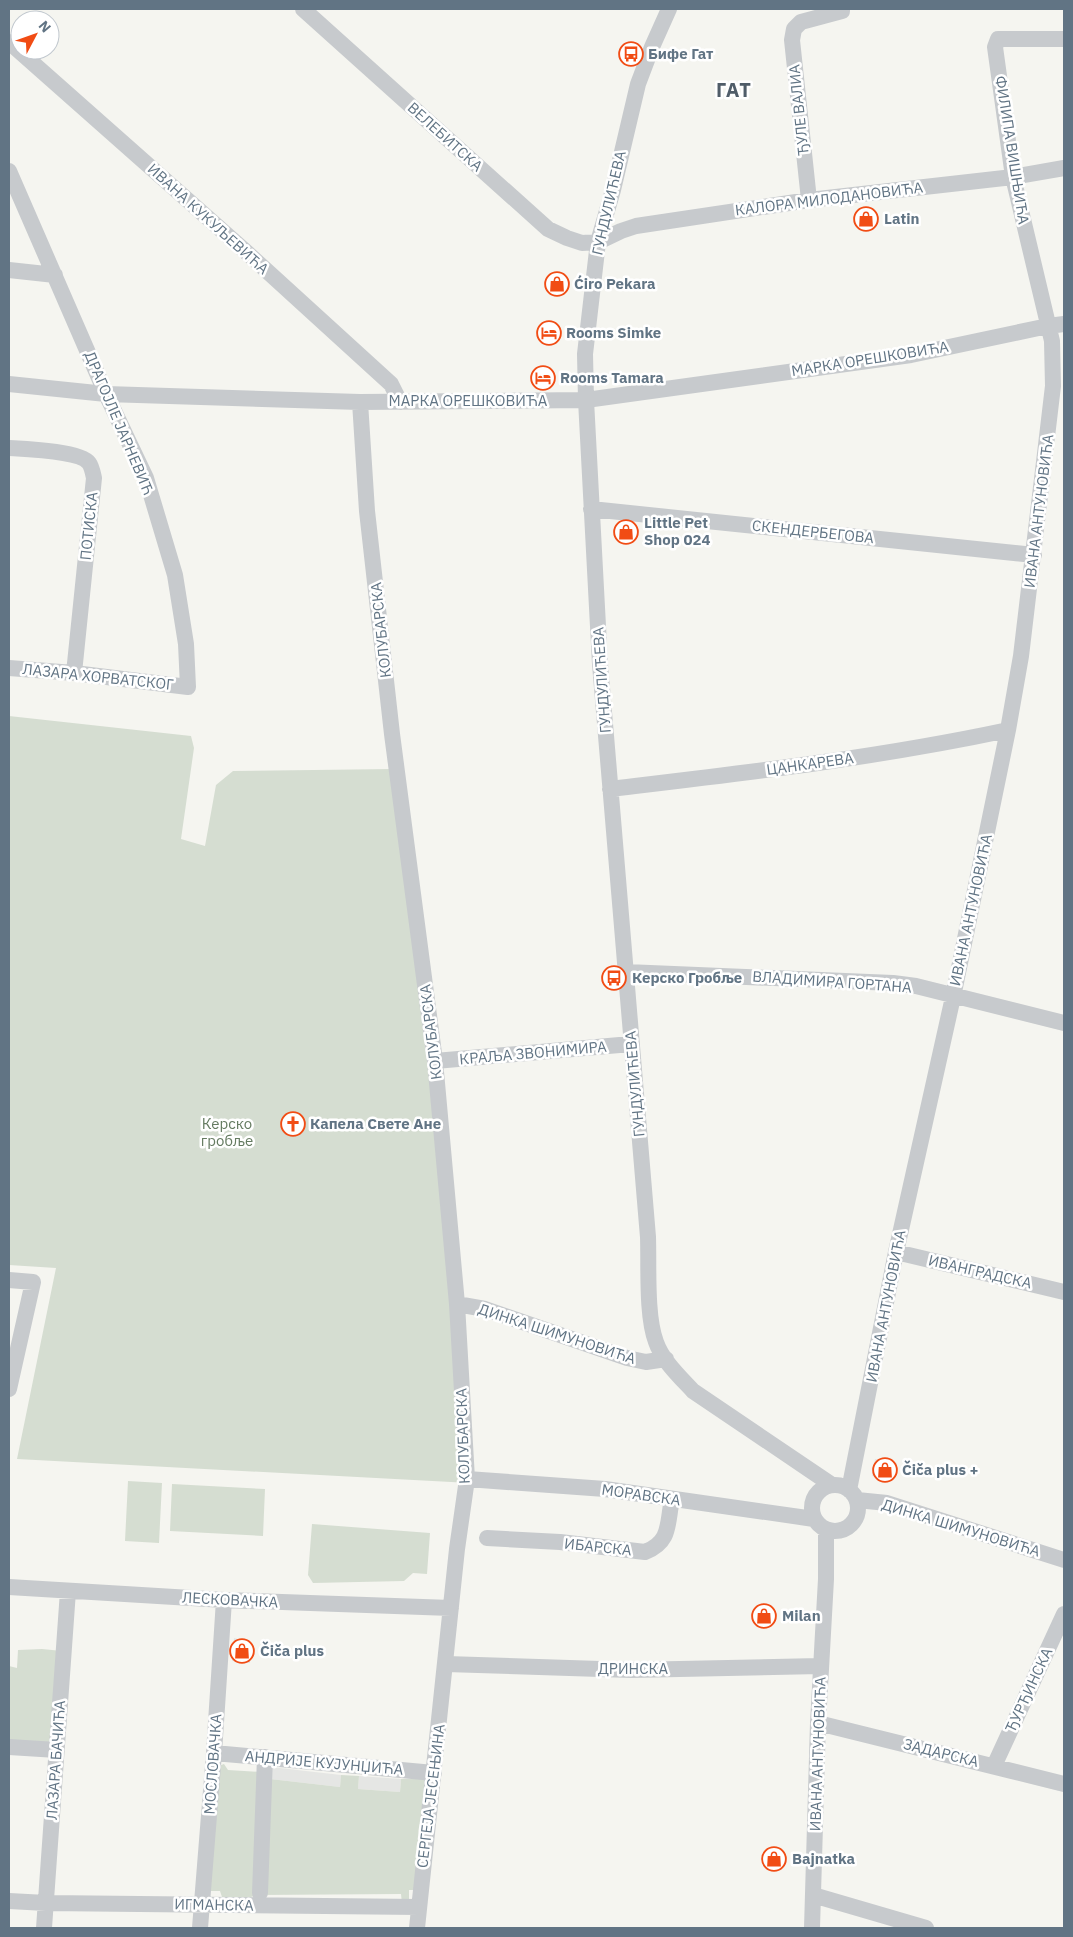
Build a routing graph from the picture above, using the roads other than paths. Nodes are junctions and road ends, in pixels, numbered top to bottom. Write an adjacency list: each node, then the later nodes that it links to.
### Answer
1 (303, 9): 10 (street, ВЕЛЕБИТСКА)
2 (670, 9): 10 (street, ГУНДУЛИЋЕВА)
3 (842, 9): 9 (street, ЂУЛЕ ВАЛИА)
4 (1064, 39): 8 (street, ФИЛИПА ВИШЊИЋА)
5 (9, 42): 19 (street, ИВАНА КУКУЉЕВИЋА)
6 (1064, 168): 8 (street, КАЛОРА МИЛОДАНОВИЋА)
7 (9, 170): 12 (street, ДРАГОЈЛЕ ЈАРНЕВИЋ)
8 (1013, 177): 9 (street, КАЛОРА МИЛОДАНОВИЋА); 14 (street, ФИЛИПА ВИШЊИЋА)
9 (809, 200): 10 (street, КАЛОРА МИЛОДАНОВИЋА)
10 (598, 242): 17 (street, ГУНДУЛИЋЕВА)
11 (9, 270): 12 (street)
12 (55, 275): 16 (street, ДРАГОЈЛЕ ЈАРНЕВИЋ)
13 (1064, 324): 14 (street, МАРКА ОРЕШКОВИЋА)
14 (1048, 326): 17 (street, МАРКА ОРЕШКОВИЋА); 22 (street, ИВАНА АНТУНОВИЋА)
15 (9, 384): 16 (street, МАРКА ОРЕШКОВИЋА)
16 (106, 394): 18 (street, МАРКА ОРЕШКОВИЋА); 25 (street, ДРАГОЈЛЕ ЈАРНЕВИЋ)
17 (586, 400): 19 (street, МАРКА ОРЕШКОВИЋА); 21 (street, ГУНДУЛИЋЕВА)
18 (360, 402): 19 (street, МАРКА ОРЕШКОВИЋА); 32 (street, КОЛУБАРСКА)
19 (400, 402)
20 (9, 448): 24 (street, ПОТИСКА)
21 (591, 509): 22 (street, СКЕНДЕРБЕГОВА); 27 (street, ГУНДУЛИЋЕВА)
22 (1034, 555): 26 (street, ИВАНА АНТУНОВИЋА)
23 (9, 668): 24 (street, ЛАЗАРА ХОРВАТСКОГ)
24 (74, 673): 25 (street, ЛАЗАРА ХОРВАТСКОГ)
25 (188, 687)
26 (1008, 730): 27 (street, ЦАНКАРЕВА); 29 (street, ИВАНА АНТУНОВИЋА)
27 (610, 789): 28 (street, ГУНДУЛИЋЕВА)
28 (626, 972): 29 (street, ВЛАДИМИРА ГОРТАНА); 31 (street, ГУНДУЛИЋЕВА)
29 (953, 997): 30 (street, ВЛАДИМИРА ГОРТАНА); 33 (street, ИВАНА АНТУНОВИЋА)
30 (1064, 1023)
31 (631, 1044): 32 (street, КРАЉА ЗВОНИМИРА); 37 (street, ГУНДУЛИЋЕВА)
32 (435, 1061): 36 (street, КОЛУБАРСКА)
33 (896, 1252): 35 (street, ИВАНГРАДСКА); 41 (street, ИВАНА АНТУНОВИЋА)
34 (9, 1280): 38 (street)
35 (1064, 1292)
36 (457, 1304): 37 (street, ДИНКА ШИМУНОВИЋА); 39 (street, КОЛУБАРСКА)
37 (666, 1360): 40 (street)
38 (9, 1389)
39 (466, 1479): 42 (street, МОРАВСКА); 51 (street, КОЛУБАРСКА)
40 (825, 1489): 41 (street); 43 (street)
41 (853, 1495): 44 (street); 46 (street, ДИНКА ШИМУНОВИЋА)
42 (672, 1499): 43 (street, МОРАВСКА); 45 (street, ИБАРСКА)
43 (820, 1524): 44 (street); 47 (street, ИВАНА АНТУНОВИЋА)
44 (843, 1530): 47 (street, ИВАНА АНТУНОВИЋА)
45 (487, 1538)
46 (1064, 1560)
47 (826, 1579): 54 (street, ИВАНА АНТУНОВИЋА)
48 (9, 1587): 49 (street, ЛЕСКОВАЧКА)
49 (68, 1591): 50 (street, ЛЕСКОВАЧКА); 57 (street, ЛАЗАРА БАЧИЋА)
50 (224, 1600): 51 (street, ЛЕСКОВАЧКА); 58 (street, МОСЛОВАЧКА)
51 (451, 1608): 53 (street, КОЛУБАРСКА)
52 (1064, 1614): 60 (street, ЂУРЂИНСКА)
53 (446, 1664): 54 (street, ДРИНСКА); 61 (street, СЕРГЕЈА ЈЕСЕЊИНА)
54 (820, 1666): 55 (street, ИВАНА АНТУНОВИЋА)
55 (818, 1723): 60 (street, ЗАДАРСКА); 64 (street, ИВАНА АНТУНОВИЋА)
56 (9, 1747): 57 (street)
57 (58, 1750): 66 (street, ЛАЗАРА БАЧИЋА)
58 (214, 1753): 59 (street, АНДРИЈЕ КУЈУНЏИЋА); 67 (street, МОСЛОВАЧКА)
59 (265, 1757): 61 (street, АНДРИЈЕ КУЈУНЏИЋА); 63 (street)
60 (994, 1766): 62 (street, ЗАДАРСКА)
61 (434, 1773): 68 (street, СЕРГЕЈА ЈЕСЕЊИНА)
62 (1064, 1784)
63 (260, 1893)
64 (813, 1895): 72 (street, ИВАНА АНТУНОВИЋА); 73 (street)
65 (9, 1900): 66 (street, ИГМАНСКА)
66 (46, 1902): 67 (street, ИГМАНСКА); 69 (street, ЛАЗАРА БАЧИЋА)
67 (201, 1905): 68 (street, ИГМАНСКА); 70 (street, МОСЛОВАЧКА)
68 (418, 1906): 71 (street, СЕРГЕЈА ЈЕСЕЊИНА)
69 (44, 1928)
70 (200, 1928)
71 (418, 1928)
72 (812, 1928)
73 (926, 1928)

